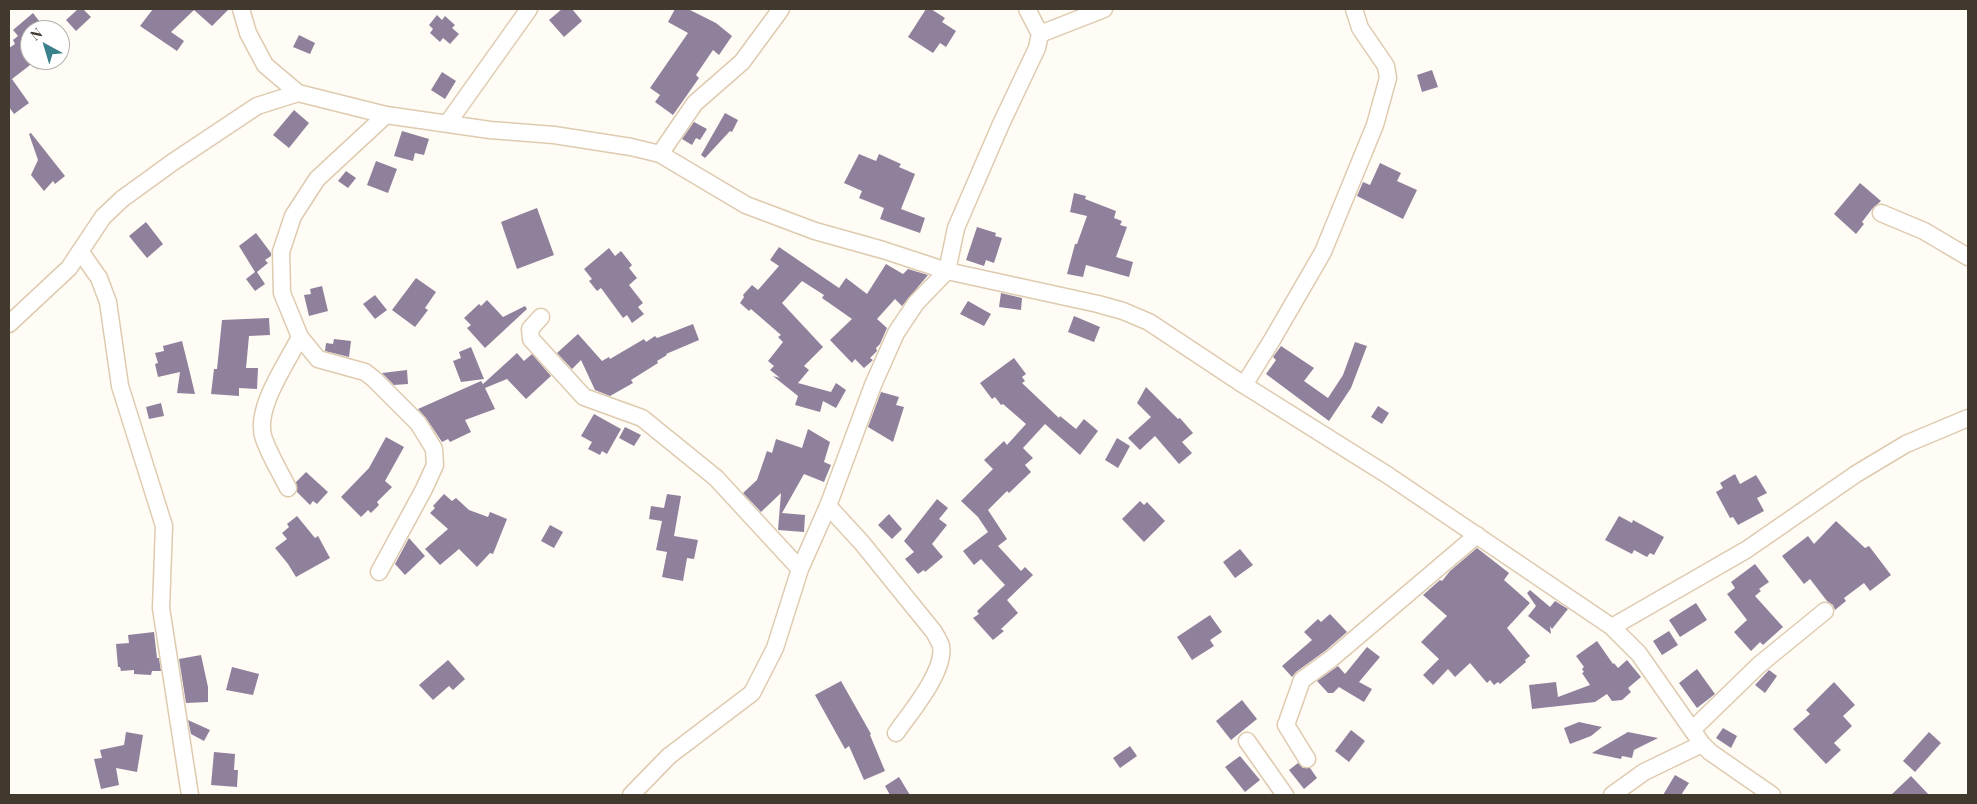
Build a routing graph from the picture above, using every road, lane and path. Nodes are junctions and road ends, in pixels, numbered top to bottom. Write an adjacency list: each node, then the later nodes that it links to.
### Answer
1 (241, 9): 8 (street)
2 (529, 9): 10 (street)
3 (781, 9): 11 (street)
4 (1027, 9): 7 (street)
5 (1104, 9): 7 (street)
6 (1354, 9): 19 (street)
7 (1040, 34): 15 (street)
8 (298, 93): 9 (street); 13 (street)
9 (386, 114): 10 (street); 18 (street)
10 (447, 124): 11 (street)
11 (660, 154): 15 (street)
12 (1881, 213): 14 (street)
13 (80, 251): 17 (street); 33 (street)
14 (1968, 257)
15 (947, 271): 19 (street); 22 (street)
16 (541, 317): 24 (street)
17 (9, 324)
18 (300, 337): 21 (street); 25 (street)
19 (1244, 385): 23 (street)
20 (1968, 418): 27 (street)
21 (288, 488)
22 (828, 506): 24 (street); 29 (street)
23 (1477, 536): 27 (street); 32 (street)
24 (800, 569): 34 (street)
25 (379, 572)
26 (1825, 611): 28 (street)
27 (1612, 627): 28 (street)
28 (1693, 729): 31 (street)
29 (896, 733)
30 (1247, 741): 35 (street)
31 (1702, 744): 36 (street); 37 (street)
32 (1307, 759)
33 (190, 795)
34 (631, 795)
35 (1285, 795)
36 (1612, 795)
37 (1772, 795)

